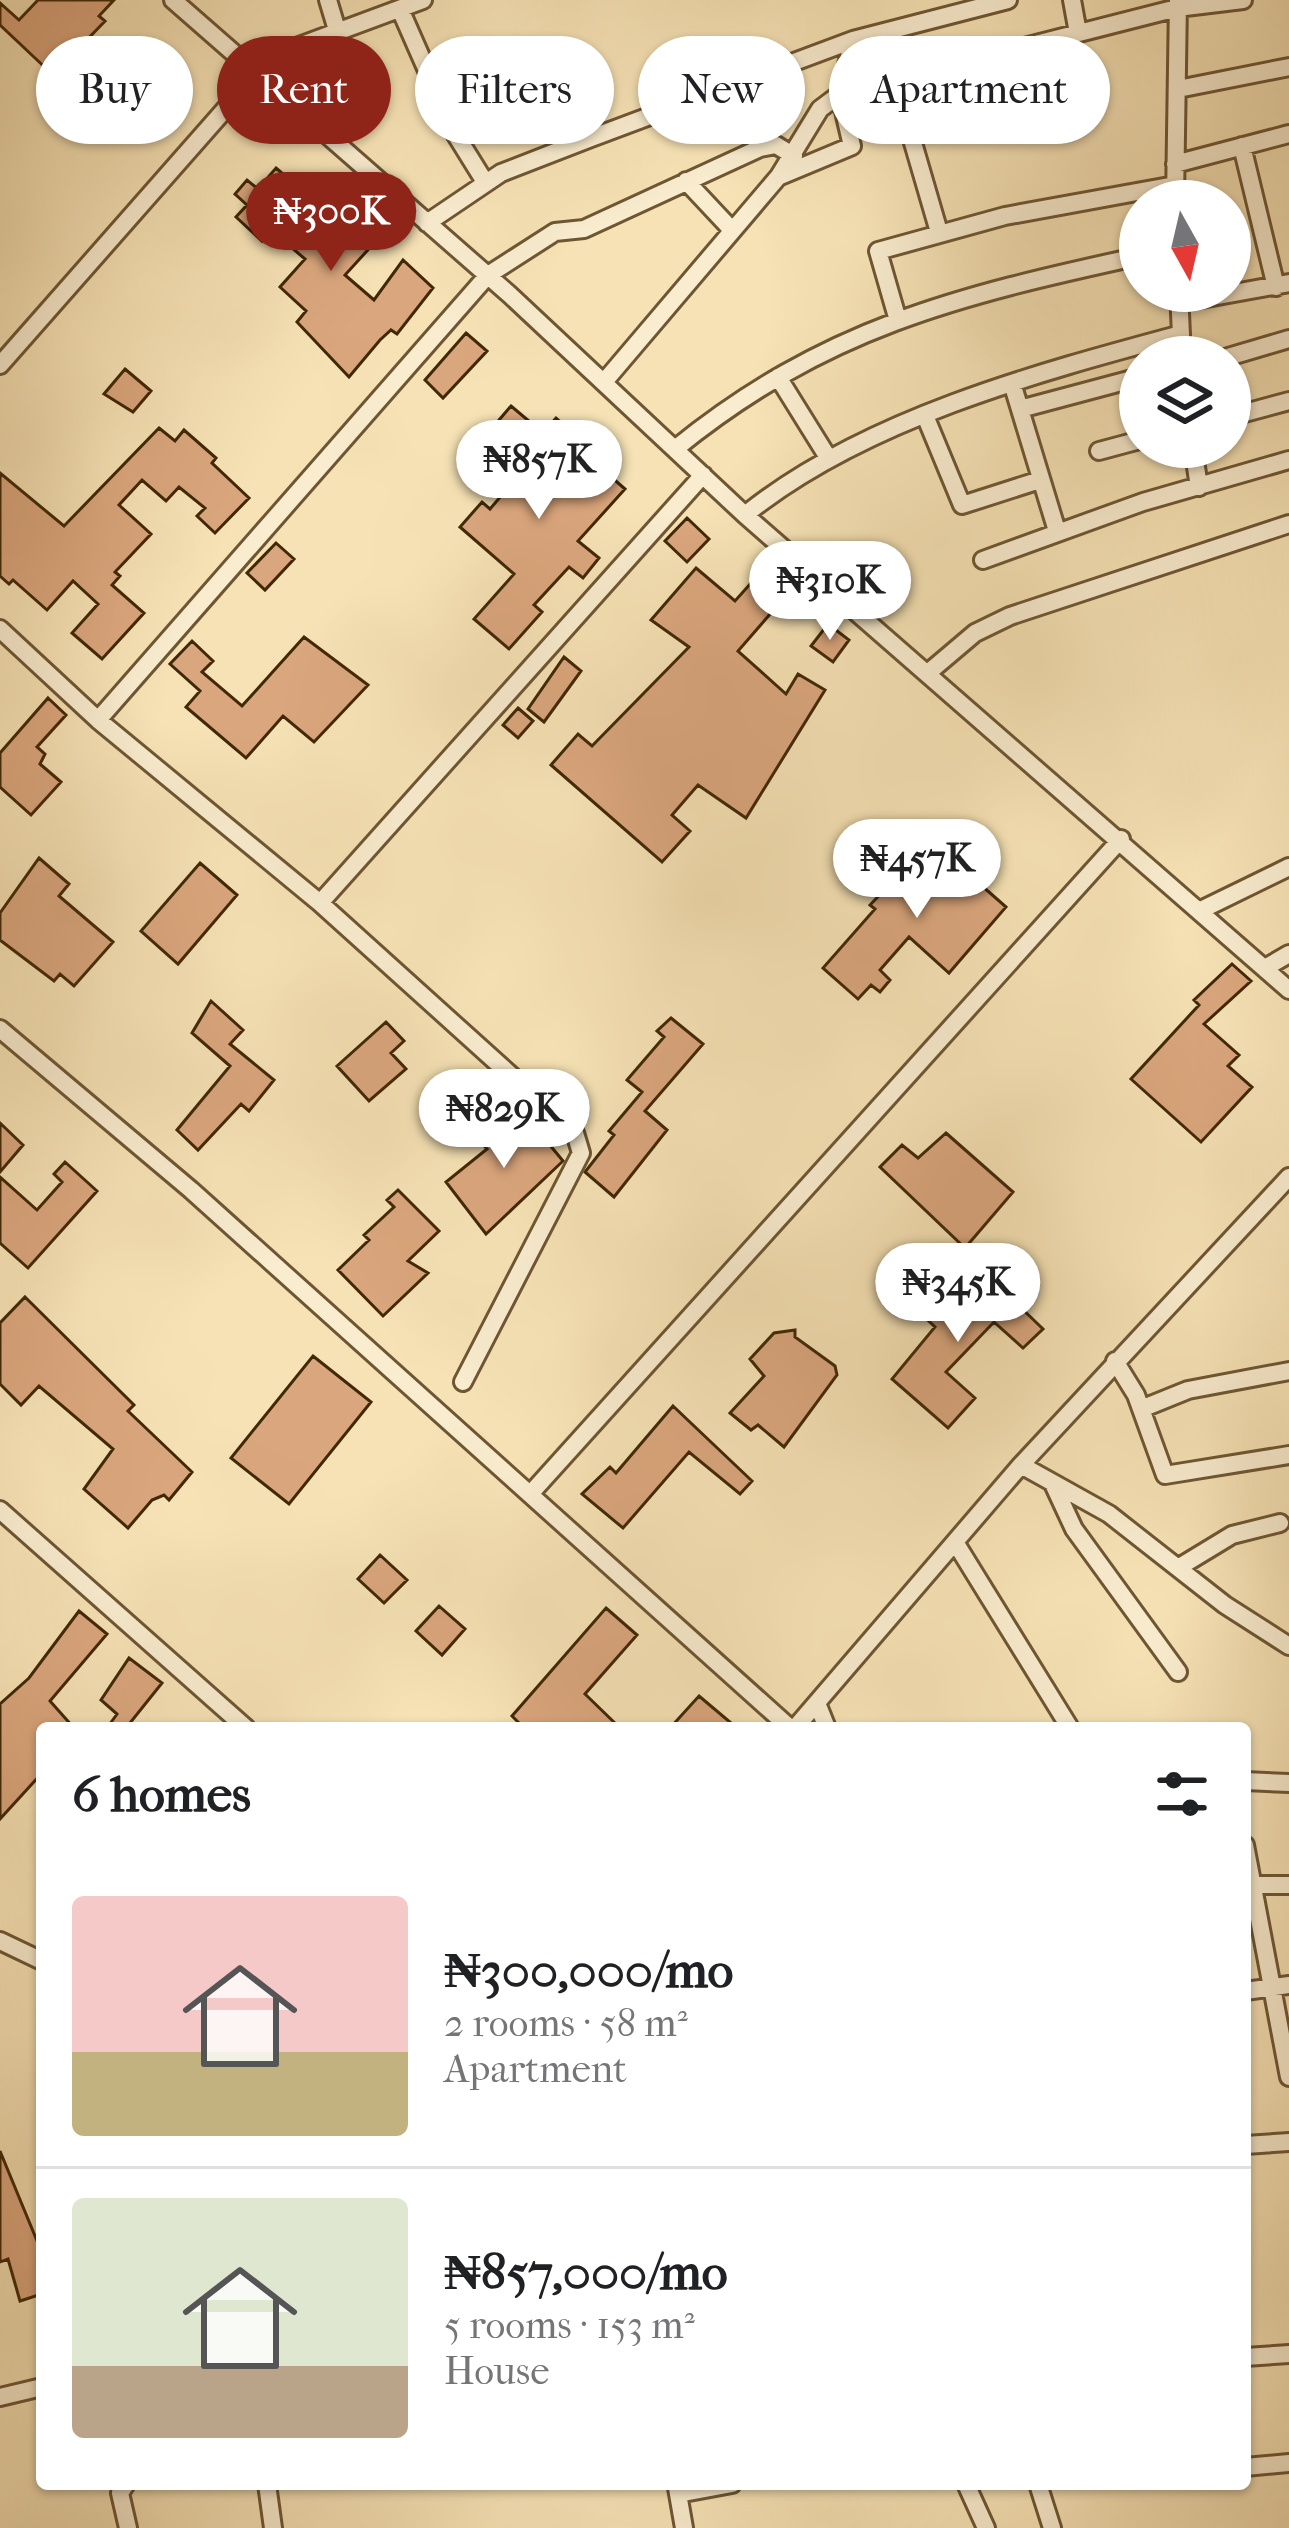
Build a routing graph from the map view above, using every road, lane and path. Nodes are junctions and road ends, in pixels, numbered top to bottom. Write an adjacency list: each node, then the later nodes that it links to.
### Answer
1 (173, 0): 15 (street)
2 (328, 0): 10 (street)
3 (424, 0): 8 (street)
4 (1072, 0): 11 (street)
5 (1243, 0): 7 (street)
6 (996, 2): 13 (street)
7 (1178, 4): 9 (street); 18 (street)
8 (400, 8): 10 (street); 31 (street)
9 (1132, 9): 11 (street)
10 (337, 30): 12 (street)
11 (1078, 32): 14 (street)
12 (322, 36)
13 (868, 36)
14 (1063, 36)
15 (217, 39)
16 (829, 49): 31 (street)
17 (1289, 67): 18 (street)
18 (1178, 88): 27 (street)
19 (829, 102): 26 (street)
20 (217, 119): 45 (street)
21 (1289, 134): 25 (street)
22 (337, 144): 33 (street)
23 (852, 144): 28 (street)
24 (914, 144): 35 (street)
25 (1242, 146): 27 (street); 38 (street)
26 (794, 156): 28 (street); 30 (street)
27 (1174, 164): 29 (street)
28 (779, 176): 34 (street)
29 (1175, 180)
30 (686, 181): 34 (street); 37 (street)
31 (485, 182): 33 (street)
32 (1119, 196): 35 (street)
33 (427, 223): 37 (street)
34 (730, 229): 47 (street)
35 (940, 232): 41 (street)
36 (1119, 261): 41 (street)
37 (488, 275): 47 (street); 69 (street)
38 (1283, 285): 39 (street)
39 (1251, 289)
40 (1179, 312): 42 (street)
41 (897, 317): 46 (street)
42 (1180, 334): 48 (street)
43 (1289, 339): 44 (street)
44 (1251, 350)
45 (0, 364)
46 (778, 377): 55 (street); 57 (street)
47 (604, 382): 55 (street)
48 (1012, 383): 51 (street); 53 (street)
49 (1119, 383): 51 (street)
50 (1289, 401): 52 (street)
51 (1020, 409): 61 (street)
52 (1251, 411)
53 (926, 418): 57 (street); 61 (street)
54 (1119, 446): 56 (street)
55 (675, 449): 60 (street)
56 (1099, 451)
57 (829, 459): 63 (street)
58 (1289, 460): 62 (street)
59 (1195, 468): 62 (street)
60 (703, 476): 63 (street); 72 (street)
61 (1040, 480): 65 (street)
62 (1198, 487): 65 (street)
63 (745, 515): 68 (street)
64 (1289, 524): 68 (street)
65 (1057, 531): 66 (street)
66 (983, 560)
67 (0, 629): 69 (street)
68 (929, 672): 70 (street)
69 (98, 719): 72 (street)
70 (1120, 839): 73 (street); 86 (street)
71 (1289, 867): 73 (street)
72 (320, 903): 81 (street)
73 (1201, 910): 75 (street)
74 (1289, 955): 75 (street)
75 (1265, 968): 76 (street)
76 (1289, 989)
77 (0, 1029): 86 (street)
78 (1289, 1177): 79 (street)
79 (1115, 1361): 82 (street); 84 (street)
80 (1289, 1371): 82 (street)
81 (463, 1382)
82 (1141, 1409): 83 (street)
83 (1289, 1455)
84 (1021, 1465): 85 (street); 89 (street)
85 (1054, 1485): 90 (street); 92 (street)
86 (532, 1492): 95 (street)
87 (0, 1510): 94 (street)
88 (1280, 1523): 90 (street)
89 (955, 1542): 93 (street); 98 (street)
90 (1181, 1566): 91 (street)
91 (1289, 1646)
92 (1178, 1672)
93 (817, 1703): 96 (street); 97 (street)
94 (239, 1722)
95 (786, 1722)
96 (799, 1722)
97 (825, 1722)
98 (1066, 1722)
99 (1251, 1781): 100 (street)
100 (1289, 1784)
101 (1251, 1875): 102 (street)
102 (1253, 1885): 103 (street); 106 (street)
103 (1289, 1885)
104 (0, 1941): 105 (street)
105 (36, 1957)
106 (1280, 1986): 107 (street)
107 (1289, 2077)
108 (1289, 2142): 109 (street)
109 (1251, 2145)
110 (1289, 2354): 111 (street)
111 (1251, 2357)
112 (36, 2388): 113 (street)
113 (0, 2397)
114 (1289, 2463): 115 (street)
115 (1251, 2466)
116 (122, 2490): 121 (street)
117 (268, 2490): 122 (street)
118 (677, 2490): 123 (street)
119 (969, 2490): 124 (street)
120 (1040, 2490): 125 (street)
121 (128, 2528)
122 (273, 2528)
123 (685, 2528)
124 (986, 2528)
125 (1052, 2528)

